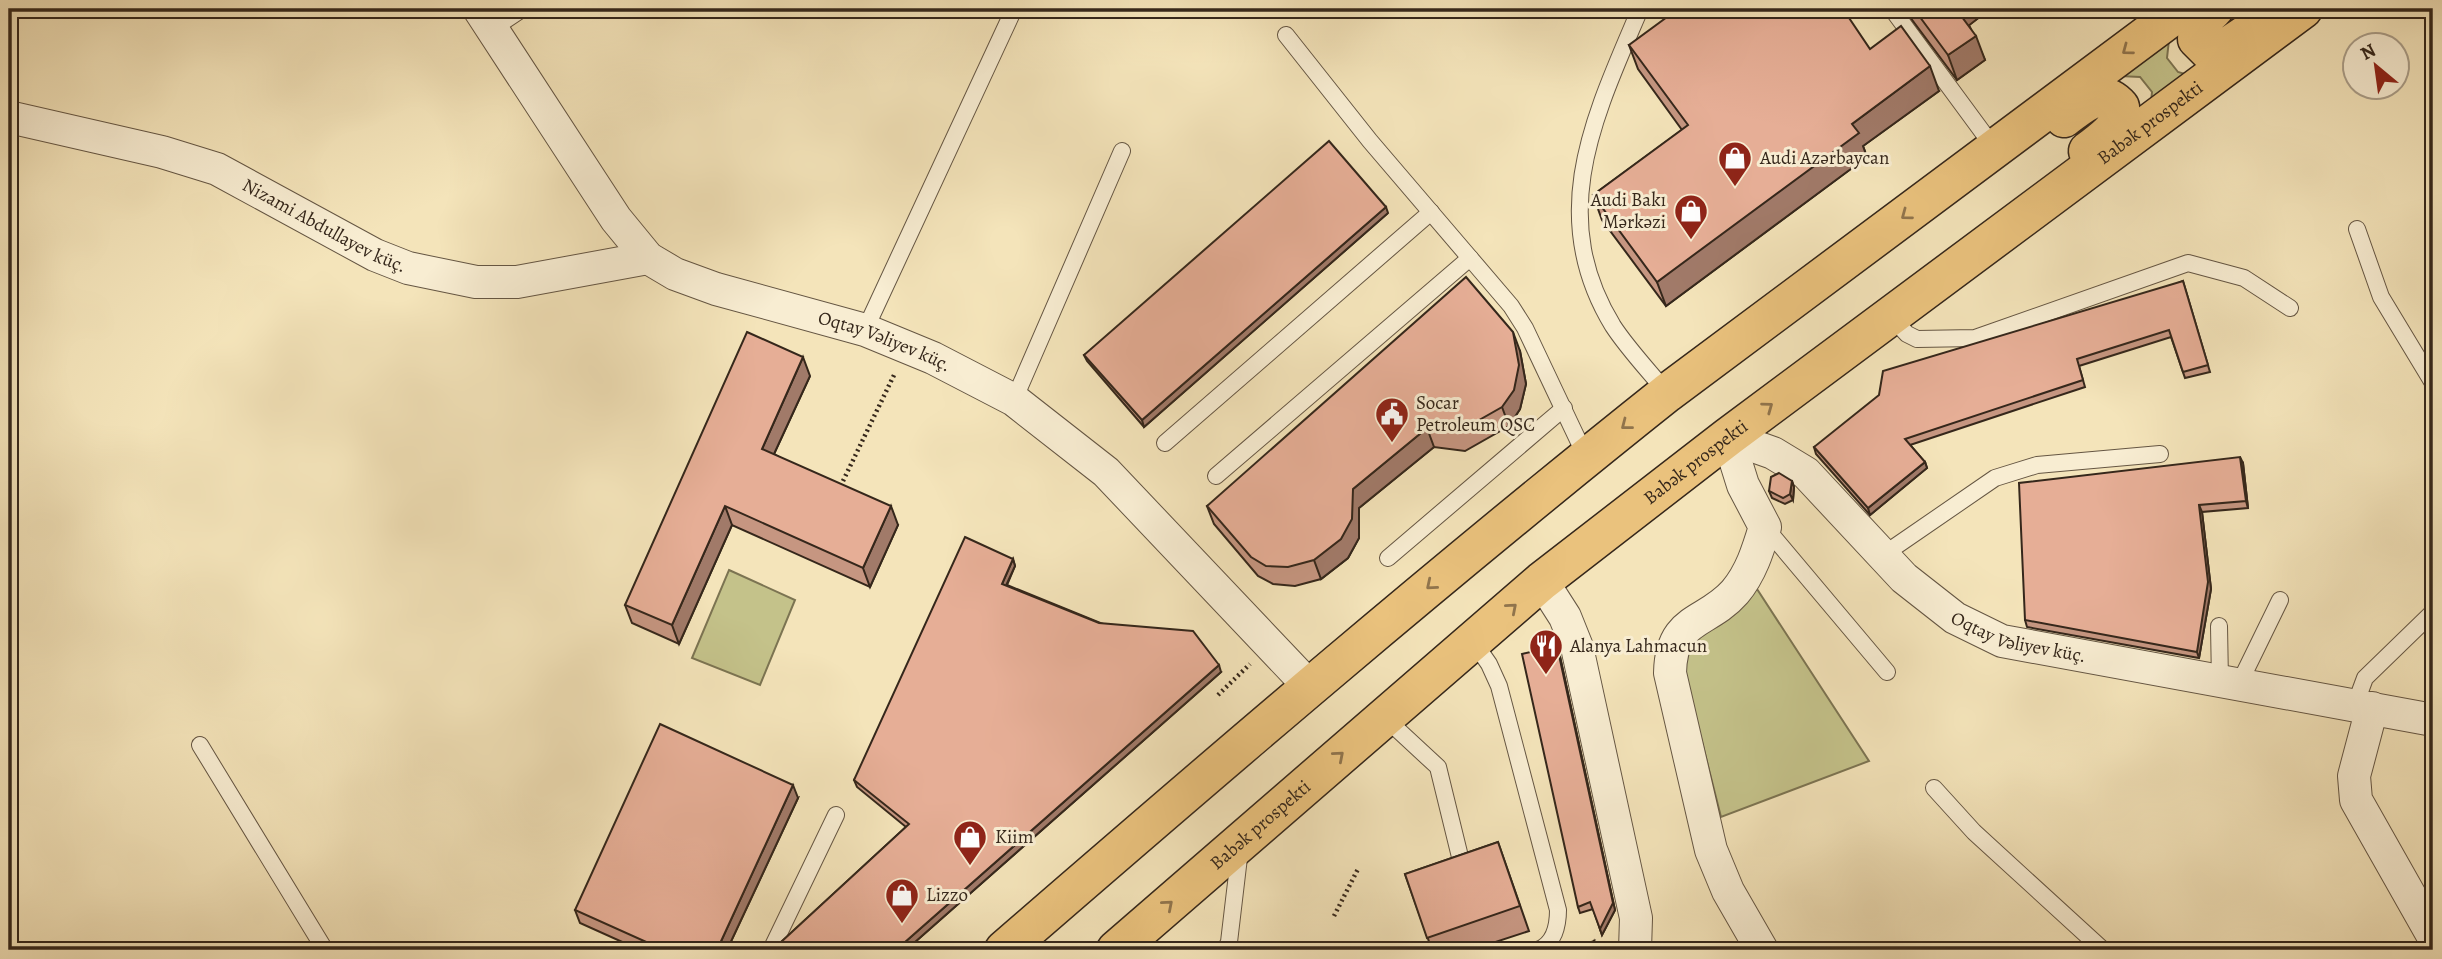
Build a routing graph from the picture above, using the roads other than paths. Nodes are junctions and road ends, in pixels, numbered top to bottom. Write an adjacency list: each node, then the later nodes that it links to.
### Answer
1 (522, 9): 9 (lane)
2 (1014, 9): 21 (lane)
3 (1640, 9): 23 (lane)
4 (1892, 9): 12 (lane)
5 (2182, 9): 12 (main road, one-way to 12)
6 (2214, 9): 7 (main road)
7 (2281, 9)
8 (2303, 9): 20 (main road, Babək prospekti)
9 (485, 19): 17 (street, Oqtay Vəliyev küç.)
10 (1286, 35): 15 (lane)
11 (9, 117): 17 (street, Nizami Abdullayev küç.)
12 (1995, 149): 14 (main road)
13 (1122, 151): 24 (lane)
14 (1938, 191): 20 (main road); 23 (main road, one-way to 23)
15 (1431, 212): 18 (lane); 27 (lane)
16 (2357, 229): 22 (lane)
17 (648, 258): 21 (street, Oqtay Vəliyev küç.)
18 (1470, 258): 25 (lane); 30 (lane)
19 (2290, 308): 20 (lane)
20 (1891, 317): 26 (main road, Babək prospekti, one-way to 20)
21 (865, 330): 24 (street, Oqtay Vəliyev küç.)
22 (2433, 383)
23 (1667, 393): 29 (main road, one-way to 29)
24 (1014, 400): 41 (street, Oqtay Vəliyev küç.)
25 (1564, 408): 29 (lane); 33 (lane)
26 (1728, 437): 31 (street); 32 (street, Oqtay Vəliyev küç.); 34 (main road, Babək prospekti)
27 (1165, 443)
28 (2160, 454): 32 (lane)
29 (1586, 457): 41 (main road, one-way to 41)
30 (1216, 476)
31 (1765, 527): 39 (lane); 58 (street)
32 (1883, 555): 40 (street, Oqtay Vəliyev küç.)
33 (1388, 558)
34 (1542, 581): 38 (main road, Babək prospekti, one-way to 34); 57 (street)
35 (2280, 600): 40 (lane)
36 (2433, 612): 42 (lane)
37 (2219, 626): 40 (lane)
38 (1473, 641): 43 (main road, Babək prospekti); 56 (lane)
39 (1887, 671)
40 (2230, 682): 42 (street, Oqtay Vəliyev küç.)
41 (1309, 686): 53 (main road)
42 (2364, 707): 44 (street, Oqtay Vəliyev küç.); 50 (street)
43 (1384, 717): 48 (main road, Babək prospekti, one-way to 43); 49 (lane)
44 (2433, 720)
45 (200, 745): 51 (lane)
46 (1934, 788): 59 (lane)
47 (836, 816): 52 (lane)
48 (1241, 841): 54 (main road, Babək prospekti, one-way to 48); 55 (lane)
49 (1462, 865)
50 (2433, 936)
51 (325, 950)
52 (771, 950)
53 (1004, 950)
54 (1116, 950)
55 (1225, 950)
56 (1538, 950)
57 (1635, 950)
58 (1762, 950)
59 (2103, 950)

